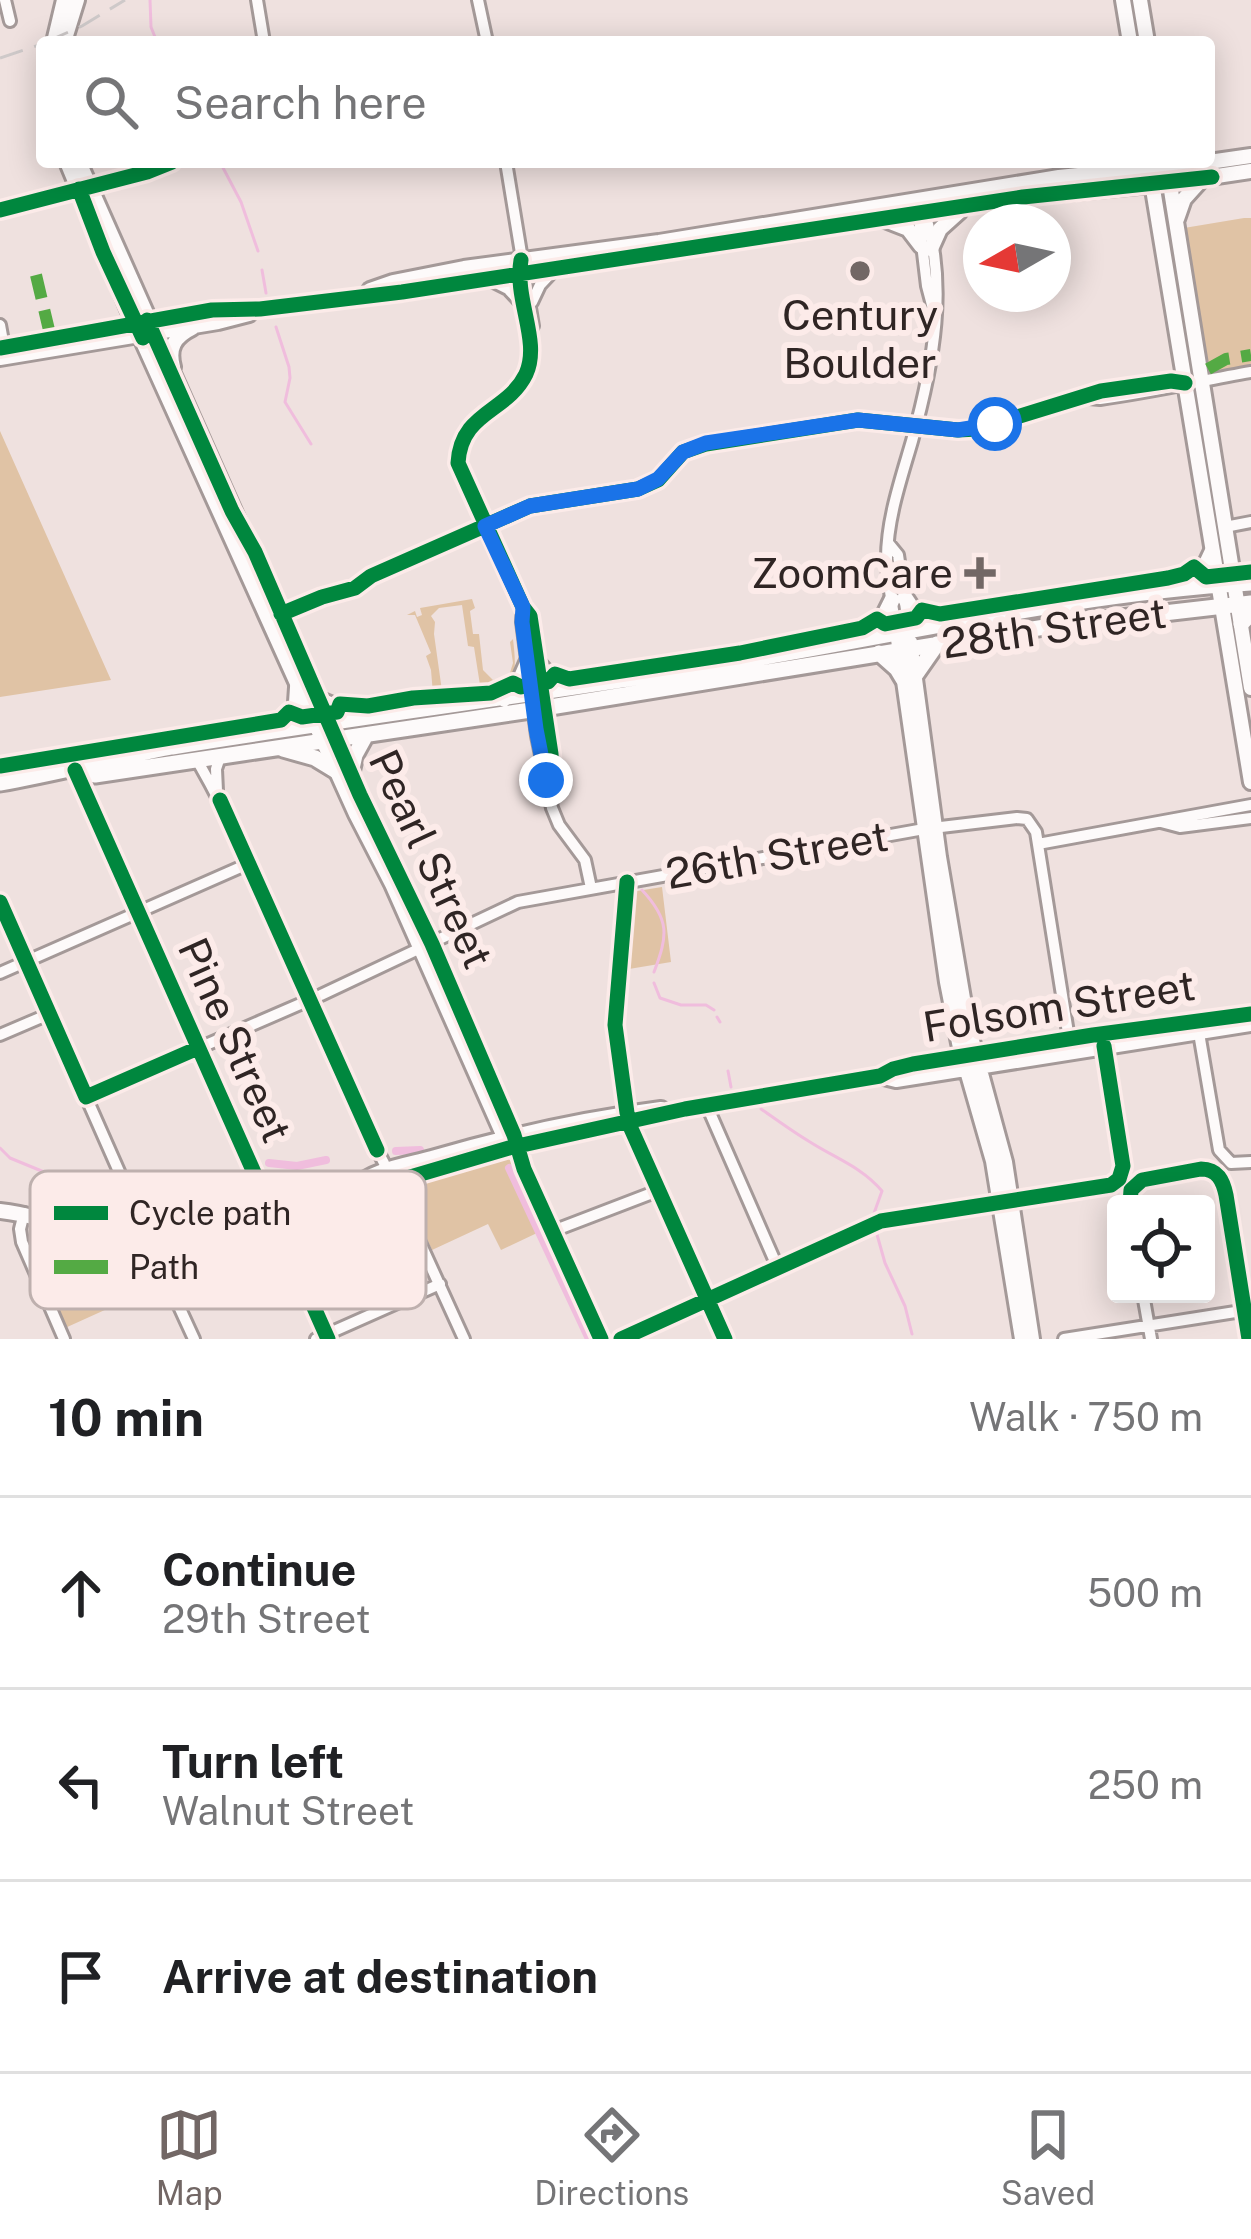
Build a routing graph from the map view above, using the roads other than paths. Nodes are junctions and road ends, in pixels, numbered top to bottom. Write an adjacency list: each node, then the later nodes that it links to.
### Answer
1 (5, 0): 8 (street)
2 (64, 0): 9 (main road)
3 (77, 0): 10 (main road)
4 (257, 0): 11 (street)
5 (478, 0): 12 (street)
6 (1123, 0): 13 (main road)
7 (1140, 0): 14 (main road)
8 (10, 21)
9 (55, 36)
10 (66, 36)
11 (263, 36)
12 (486, 36)
13 (1129, 36)
14 (1146, 36)
15 (1251, 156): 16 (main road)
16 (1215, 161)
17 (72, 168): 27 (main road)
18 (80, 168): 27 (main road)
19 (156, 168): 27 (street)
20 (507, 168): 38 (street)
21 (1117, 168): 22 (main road)
22 (1110, 171): 25 (main road); 31 (main road)
23 (1168, 171): 25 (main road); 26 (main road); 35 (main road)
24 (1251, 171): 26 (main road)
25 (1150, 172): 28 (main road); 36 (main road)
26 (1202, 178): 35 (main road)
27 (84, 188): 32 (street); 41 (main road, Pearl Street); 47 (main road, Pearl Street)
28 (1104, 188): 29 (main road); 36 (main road)
29 (981, 204)
30 (963, 206): 31 (main road)
31 (921, 209): 34 (main road); 37 (street); 38 (main road)
32 (0, 210)
33 (963, 211): 37 (main road)
34 (880, 219): 37 (main road); 39 (main road)
35 (1176, 224): 51 (main road)
36 (1159, 228): 51 (main road)
37 (926, 247): 53 (street)
38 (522, 270): 39 (main road); 40 (main road); 42 (main road); 43 (street)
39 (554, 270): 43 (street)
40 (490, 280): 42 (main road); 43 (street)
41 (118, 285): 47 (main road, Pearl Street); 48 (main road)
42 (352, 296): 44 (main road)
43 (526, 305): 55 (street)
44 (260, 309): 46 (main road); 47 (main road)
45 (0, 325): 49 (street)
46 (200, 325): 47 (main road); 52 (main road)
47 (144, 327): 48 (main road); 49 (main road); 52 (main road, Pearl Street); 68 (main road, Pearl Street)
48 (97, 329): 49 (main road)
49 (1, 351)
50 (1251, 372): 51 (street)
51 (1193, 382): 53 (street); 56 (main road); 57 (main road)
52 (178, 390): 72 (main road, Pearl Street)
53 (916, 426): 55 (street); 60 (street)
54 (1251, 522): 56 (street)
55 (485, 526): 66 (street)
56 (1225, 526): 58 (main road)
57 (1212, 552): 58 (main road); 59 (highway)
58 (1234, 584): 59 (highway, 28th Street); 61 (main road)
59 (1188, 588): 62 (highway, 28th Street)
60 (898, 599): 62 (highway); 63 (street); 64 (highway)
61 (1240, 610): 65 (highway, 28th Street); 70 (main road); 83 (main road)
62 (933, 626): 63 (highway, 28th Street)
63 (904, 640): 64 (highway, 28th Street); 65 (highway, 28th Street); 67 (main road)
64 (876, 644): 67 (highway); 69 (highway, 28th Street); 73 (highway, 28th Street)
65 (937, 644): 67 (highway)
66 (533, 663): 69 (highway); 71 (highway); 73 (street)
67 (909, 678): 89 (main road)
68 (298, 680): 75 (highway); 76 (main road, Pearl Street)
69 (574, 687): 73 (highway, 28th Street)
70 (1251, 688)
71 (504, 699): 73 (highway, 28th Street); 74 (highway, 28th Street)
72 (319, 700): 74 (highway); 76 (main road, Pearl Street)
73 (538, 701): 77 (highway, 28th Street); 94 (street)
74 (355, 719): 76 (highway, 28th Street)
75 (287, 729): 76 (highway, 28th Street); 81 (highway, 28th Street)
76 (326, 732): 77 (highway, 28th Street); 78 (highway, 28th Street); 82 (main road, Pearl Street)
77 (366, 735): 82 (highway)
78 (281, 748): 79 (highway, 28th Street); 82 (highway)
79 (220, 757): 80 (highway, 28th Street); 85 (street)
80 (197, 760): 81 (highway, 28th Street); 85 (street)
81 (75, 770): 84 (highway, 28th Street); 97 (street, Pine Street)
82 (344, 773): 91 (main road, Pearl Street); 95 (main road, Pearl Street)
83 (1251, 782)
84 (0, 783)
85 (220, 800): 92 (street)
86 (1251, 805): 88 (street)
87 (1251, 818): 88 (street)
88 (1161, 822): 90 (street)
89 (930, 828): 90 (street, 26th Street); 93 (street, 26th Street); 112 (main road)
90 (1038, 844): 109 (street)
91 (373, 847): 95 (main road); 98 (main road, Pearl Street)
92 (250, 863): 97 (street); 101 (street)
93 (627, 882): 94 (street, 26th Street); 116 (street)
94 (591, 888): 98 (street, 26th Street)
95 (411, 899): 98 (main road, Pearl Street)
96 (0, 902): 99 (street)
97 (138, 912): 99 (street); 111 (street, Pine Street)
98 (426, 947): 101 (street, 26th Street); 104 (main road, Pearl Street); 113 (main road, Pearl Street)
99 (26, 962): 100 (street); 102 (street)
100 (0, 973)
101 (309, 1000): 111 (street, 26th Street); 121 (street)
102 (49, 1014): 108 (street); 114 (street)
103 (1251, 1014): 106 (main road, Folsom Street)
104 (453, 1024): 113 (main road); 117 (main road, Pearl Street)
105 (1251, 1024): 107 (main road, Folsom Street)
106 (1139, 1029): 109 (main road, Folsom Street); 110 (street)
107 (1198, 1033): 110 (main road, Folsom Street); 118 (street)
108 (0, 1035)
109 (1070, 1039): 112 (main road, Folsom Street)
110 (1104, 1046): 112 (main road, Folsom Street); 125 (street)
111 (198, 1048): 114 (street, 26th Street); 120 (street, Pine Street)
112 (971, 1061): 115 (main road, Folsom Street); 125 (main road)
113 (483, 1062): 117 (main road, Pearl Street)
114 (86, 1097): 119 (street)
115 (707, 1106): 116 (main road, Folsom Street); 132 (street)
116 (628, 1118): 117 (main road, Folsom Street); 123 (street)
117 (511, 1141): 122 (main road, Folsom Street); 129 (street, Pearl Street)
118 (1251, 1162)
119 (119, 1171)
120 (253, 1171)
121 (378, 1171)
122 (411, 1171)
123 (660, 1190): 129 (street); 135 (street)
124 (1130, 1195): 140 (street)
125 (1006, 1201): 132 (street); 149 (main road); 150 (main road)
126 (0, 1211): 127 (main road, Folsom Street)
127 (24, 1214): 128 (main road, Folsom Street); 131 (street)
128 (30, 1216)
129 (553, 1231): 146 (street, Pearl Street)
130 (426, 1254): 133 (street)
131 (30, 1260)
132 (777, 1266): 135 (street)
133 (440, 1284): 134 (street); 145 (street)
134 (426, 1290)
135 (707, 1299): 147 (street); 148 (street)
136 (51, 1309): 143 (street)
137 (180, 1309): 144 (street)
138 (311, 1309): 142 (street, Pine Street)
139 (385, 1309): 142 (street)
140 (1248, 1310): 141 (street); 152 (street)
141 (1149, 1332): 151 (street)
142 (323, 1337)
143 (64, 1339)
144 (194, 1339)
145 (464, 1339)
146 (602, 1339)
147 (622, 1339)
148 (725, 1339)
149 (1022, 1339)
150 (1032, 1339)
151 (1064, 1339)
152 (1249, 1339)

